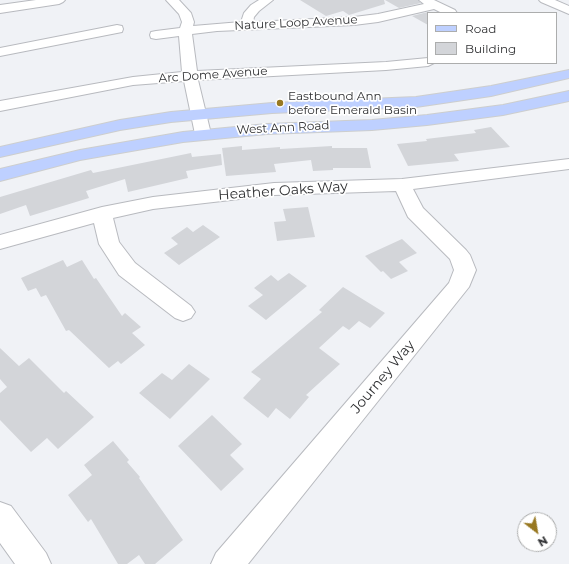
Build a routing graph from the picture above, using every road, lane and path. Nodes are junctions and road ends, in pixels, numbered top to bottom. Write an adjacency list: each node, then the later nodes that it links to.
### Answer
1 (59, 0): 6 (street)
2 (172, 0): 11 (street)
3 (267, 0): 9 (street)
4 (545, 0): 7 (street)
5 (430, 2): 8 (street); 9 (street, Nature Loop Avenue)
6 (0, 9)
7 (569, 10)
8 (449, 12)
9 (246, 26): 11 (street, Nature Loop Avenue)
10 (118, 29): 13 (street)
11 (187, 30): 12 (street, Nature Loop Avenue); 16 (street)
12 (156, 35)
13 (0, 52)
14 (427, 62): 16 (street, Arc Dome Avenue)
15 (569, 74): 19 (main road, West Ann Road)
16 (190, 76): 18 (street, Arc Dome Avenue); 19 (street)
17 (569, 96): 20 (main road, West Ann Road)
18 (0, 106)
19 (198, 114): 20 (street); 21 (main road, West Ann Road)
20 (203, 134): 23 (main road, West Ann Road)
21 (0, 152)
22 (567, 167): 24 (street, Heather Oaks Way)
23 (0, 175)
24 (402, 185): 25 (street, Heather Oaks Way); 30 (street, Journey Way)
25 (102, 214): 26 (street, Heather Oaks Way); 27 (street)
26 (0, 242)
27 (183, 312)
28 (0, 517): 29 (street)
29 (35, 564)
30 (227, 564)

